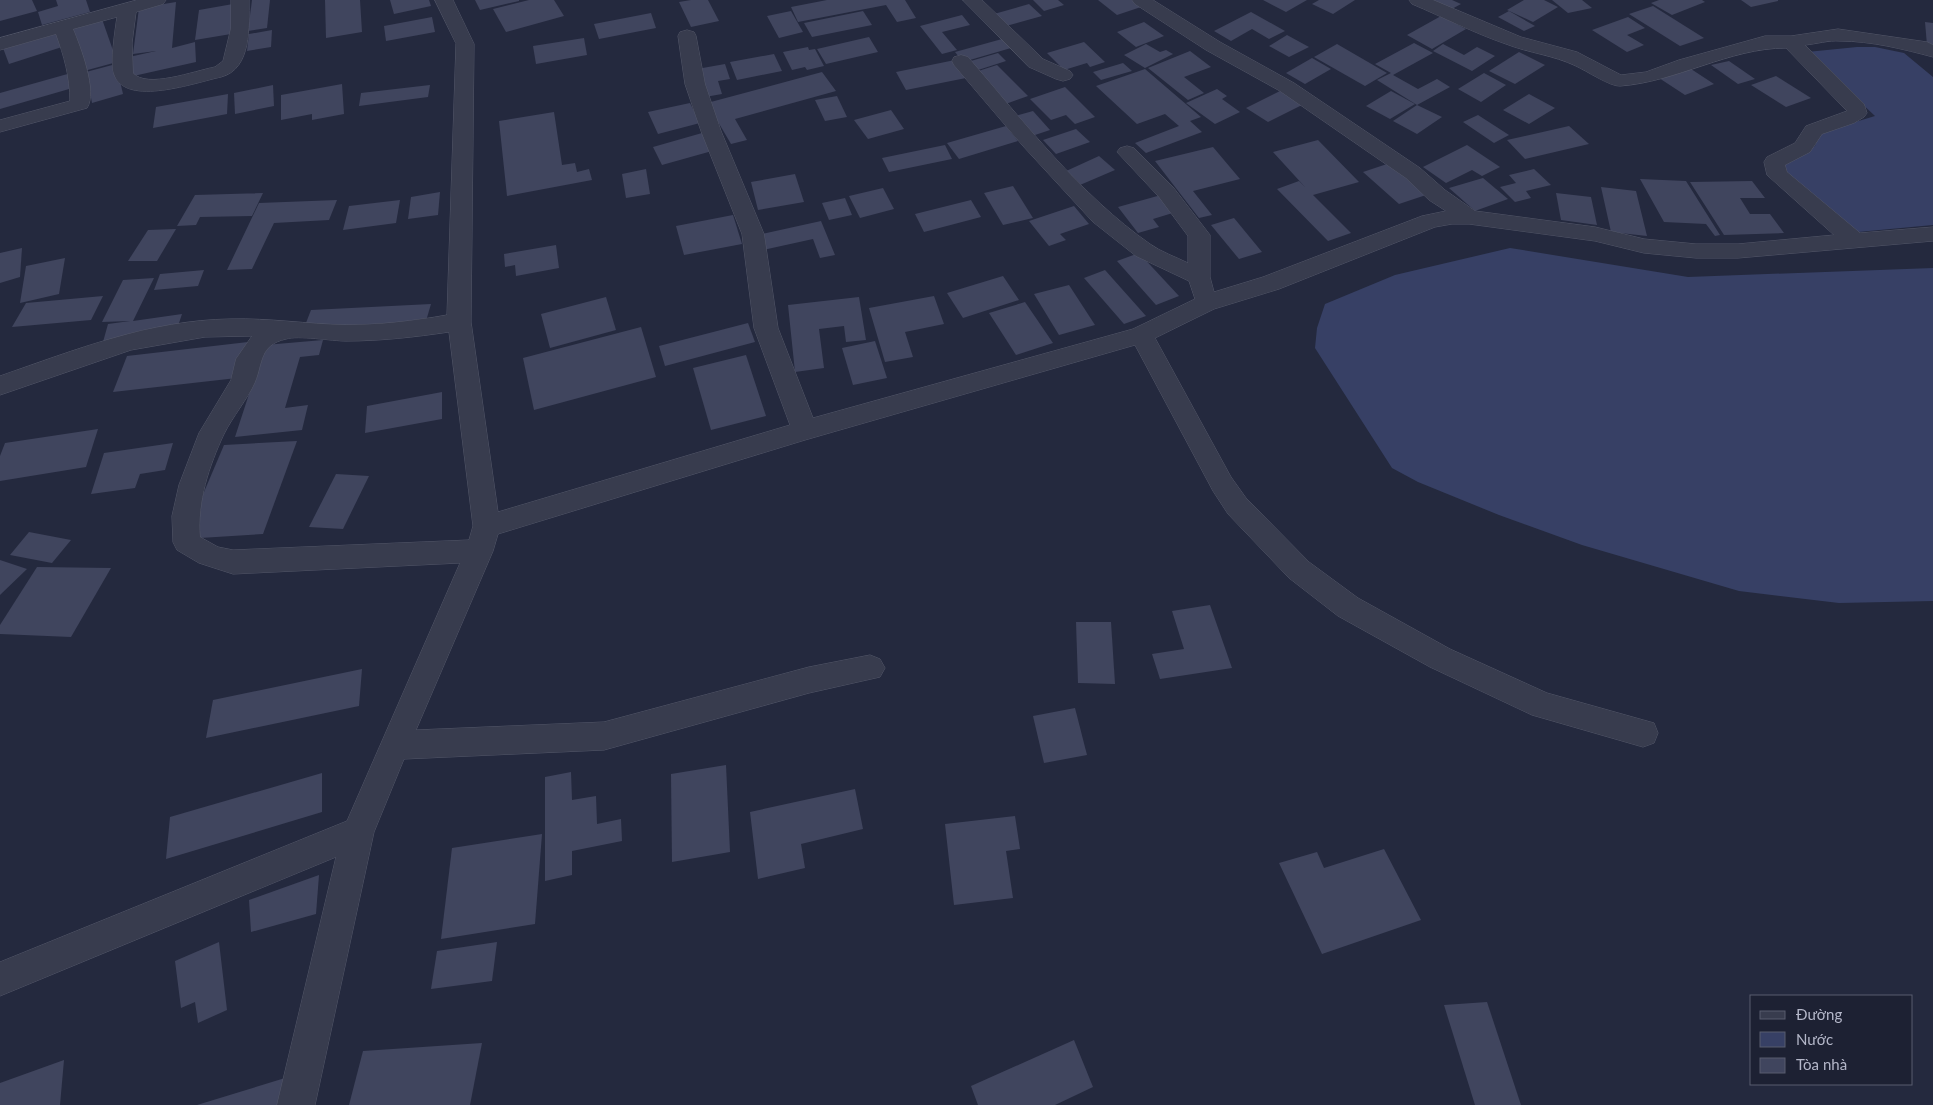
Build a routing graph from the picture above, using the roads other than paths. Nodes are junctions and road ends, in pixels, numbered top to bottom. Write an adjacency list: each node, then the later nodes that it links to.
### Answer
1 (157, 0): 7 (street)
2 (240, 0): 7 (street)
3 (444, 0): 22 (street)
4 (972, 0): 14 (street)
5 (1141, 0): 17 (street)
6 (1418, 0): 10 (street)
7 (127, 8): 8 (street)
8 (62, 26): 11 (street); 15 (street)
9 (687, 36): 26 (street)
10 (1791, 42): 12 (street); 19 (street)
11 (0, 44)
12 (1933, 51)
13 (961, 61): 20 (street)
14 (1063, 75)
15 (0, 126)
16 (1127, 152): 20 (street)
17 (1469, 217): 19 (street); 21 (street)
18 (1933, 234): 19 (street)
19 (1856, 241)
20 (1199, 277): 21 (street)
21 (1206, 304): 24 (street)
22 (460, 322): 23 (street); 27 (street)
23 (283, 330): 25 (street); 27 (street)
24 (1141, 334): 26 (street); 29 (street)
25 (0, 386)
26 (805, 430): 27 (street)
27 (483, 538): 30 (street)
28 (870, 668): 30 (street)
29 (1643, 733)
30 (394, 745): 31 (street)
31 (358, 832): 32 (street); 33 (street)
32 (0, 979)
33 (296, 1105)

